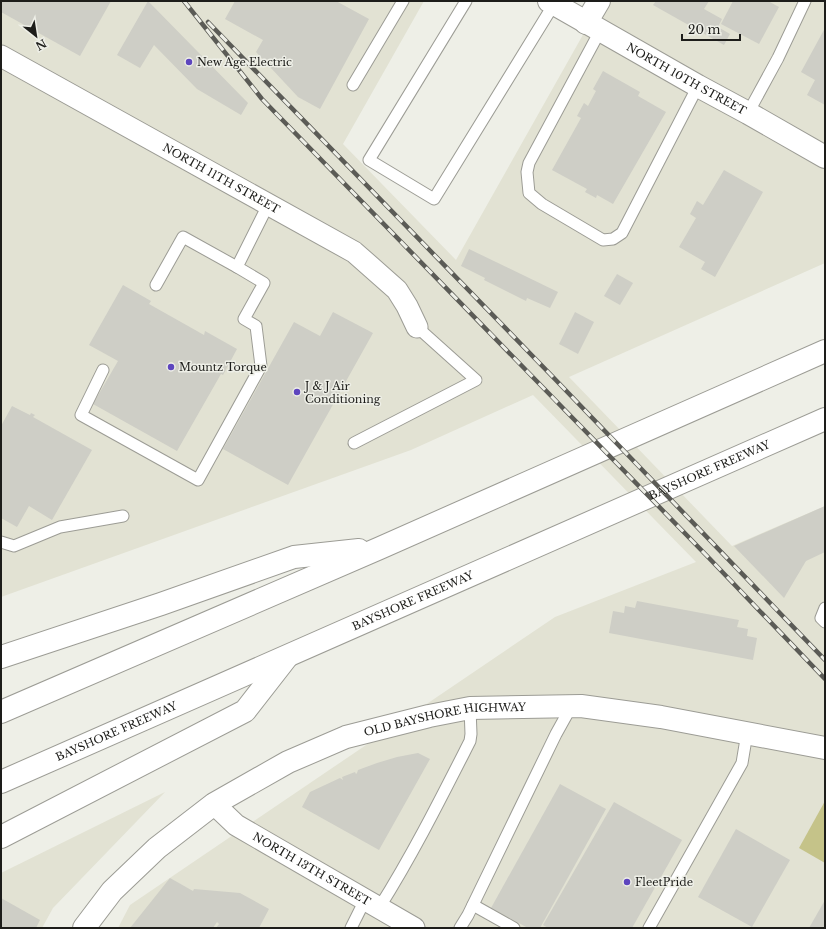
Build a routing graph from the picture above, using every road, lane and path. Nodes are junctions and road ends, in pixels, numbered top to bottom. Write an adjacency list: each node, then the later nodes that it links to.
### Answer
1 (403, 1): 8 (lane)
2 (466, 1): 5 (lane)
3 (599, 1): 6 (main road)
4 (806, 1): 10 (lane)
5 (551, 2): 6 (main road, NORTH 10TH STREET)
6 (593, 27): 9 (main road, NORTH 10TH STREET); 9 (lane)
7 (1, 56): 12 (street, NORTH 11TH STREET)
8 (353, 84)
9 (698, 86): 10 (main road, NORTH 10TH STREET)
10 (748, 113): 11 (main road, NORTH 10TH STREET)
11 (825, 157)
12 (268, 205): 13 (lane); 15 (street, NORTH 11TH STREET)
13 (236, 267): 14 (lane); 17 (lane)
14 (156, 285)
15 (417, 327): 19 (lane)
16 (825, 351): 22 (main road)
17 (103, 370)
18 (825, 420): 25 (main road, BAYSHORE FREEWAY)
19 (354, 443)
20 (124, 516): 21 (lane)
21 (1, 542)
22 (380, 548): 26 (main road); 29 (main road)
23 (825, 608): 24 (lane)
24 (825, 622)
25 (288, 656): 32 (main road, BAYSHORE FREEWAY); 34 (main road)
26 (1, 657)
27 (571, 707): 28 (main road, OLD BAYSHORE HIGHWAY); 30 (main road, OLD BAYSHORE HIGHWAY); 36 (lane)
28 (470, 708): 33 (main road, OLD BAYSHORE HIGHWAY); 35 (lane)
29 (1, 712)
30 (747, 733): 31 (main road, OLD BAYSHORE HIGHWAY); 42 (lane)
31 (825, 748)
32 (1, 782)
33 (214, 804): 35 (street, NORTH 13TH STREET); 37 (main road, OLD BAYSHORE HIGHWAY)
34 (1, 837)
35 (372, 904): 38 (lane); 39 (street, NORTH 13TH STREET)
36 (473, 905): 40 (lane); 41 (lane)
37 (84, 928)
38 (351, 928)
39 (414, 928)
40 (460, 928)
41 (514, 928)
42 (649, 928)

